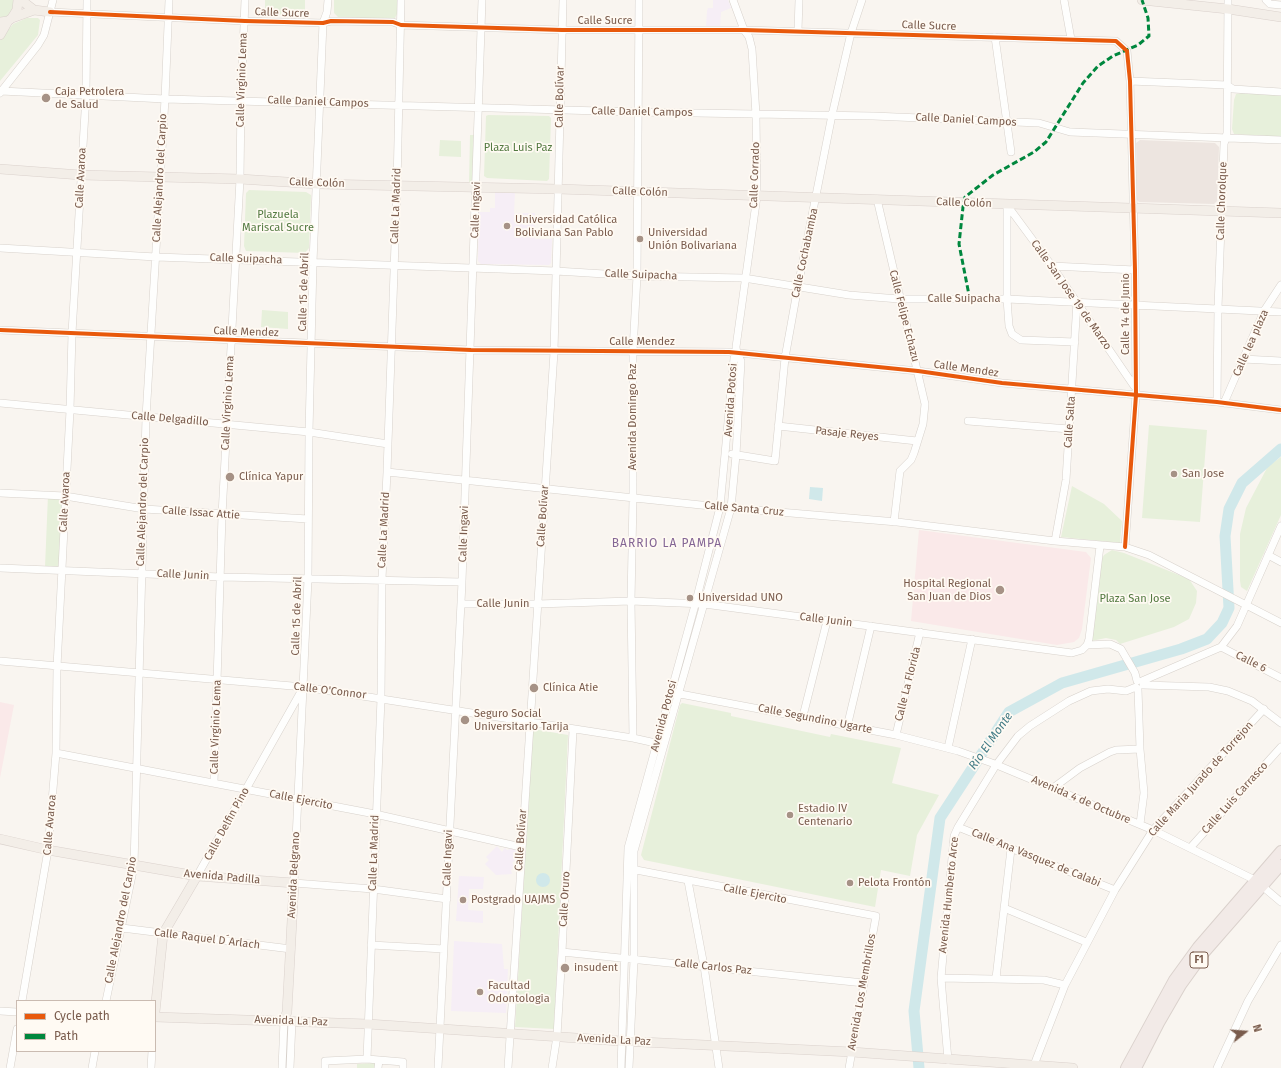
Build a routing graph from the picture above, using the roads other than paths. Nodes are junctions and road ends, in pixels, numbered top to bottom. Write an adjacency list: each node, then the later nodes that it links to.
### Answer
1 (18, 0): 25 (main road)
2 (21, 0): 20 (main road)
3 (53, 0): 21 (street)
4 (87, 0): 22 (street, Calle Avaroa)
5 (169, 0): 24 (street, Calle Alejandro del Carpio)
6 (245, 0): 26 (street, Calle Virginio Lema)
7 (328, 0): 27 (street, Calle 15 de Abril)
8 (401, 0): 28 (street, Calle La Madrid)
9 (482, 0): 29 (street, Calle Ingavi)
10 (562, 0): 30 (street, Calle Bolívar)
11 (639, 0): 31 (street, Avenida Domingo Paz)
12 (732, 0): 32 (street, Calle Corrado)
13 (799, 0): 33 (street)
14 (862, 0): 34 (street, Calle Cochabamba)
15 (1064, 0): 37 (street)
16 (1142, 0): 18 (main road)
17 (1266, 0): 19 (street)
18 (1228, 4): 23 (main road); 39 (street, Calle Chorolque)
19 (1281, 5)
20 (34, 10): 21 (main road); 25 (main road)
21 (50, 12): 22 (street, Calle Sucre); 40 (street)
22 (87, 14): 24 (street, Calle Sucre); 42 (street, Calle Avaroa)
23 (1281, 17)
24 (168, 18): 26 (street, Calle Sucre); 43 (street, Calle Alejandro del Carpio)
25 (7, 20): 35 (main road)
26 (244, 21): 27 (street, Calle Sucre); 44 (street, Calle Virginio Lema)
27 (323, 23): 28 (street, Calle Sucre); 45 (street, Calle 15 de Abril)
28 (401, 25): 29 (street, Calle Sucre); 46 (street, Calle La Madrid)
29 (482, 28): 30 (street, Calle Sucre); 47 (street, Calle Ingavi)
30 (562, 30): 31 (street, Calle Sucre); 48 (street, Calle Bolívar)
31 (638, 30): 32 (street, Calle Sucre); 49 (street, Avenida Domingo Paz)
32 (744, 30): 33 (street, Calle Sucre); 50 (street, Calle Corrado)
33 (798, 31): 34 (street, Calle Sucre)
34 (851, 33): 36 (street, Calle Sucre); 51 (street, Calle Cochabamba)
35 (0, 35)
36 (995, 37): 37 (street, Calle Sucre); 52 (street)
37 (1071, 39): 38 (street, Calle Sucre)
38 (1130, 81): 39 (street); 53 (street, Calle 14 de Junio)
39 (1227, 85): 41 (street); 54 (street, Calle Chorolque)
40 (0, 92): 42 (street, Calle Daniel Campos)
41 (1281, 92)
42 (86, 95): 43 (street, Calle Daniel Campos); 58 (street, Calle Avaroa)
43 (165, 98): 44 (street, Calle Daniel Campos); 59 (street, Calle Alejandro del Carpio)
44 (241, 100): 45 (street, Calle Daniel Campos); 60 (street, Calle Virginio Lema)
45 (320, 102): 46 (street, Calle Daniel Campos); 61 (street, Calle 15 de Abril)
46 (400, 105): 47 (street, Calle Daniel Campos); 62 (street, Calle La Madrid)
47 (480, 108): 48 (street, Calle Daniel Campos); 63 (street, Calle Ingavi)
48 (559, 110): 49 (street, Calle Daniel Campos); 64 (street, Calle Bolívar)
49 (637, 112): 50 (street, Calle Daniel Campos); 65 (street, Avenida Domingo Paz)
50 (756, 114): 51 (street, Calle Daniel Campos); 66 (street, Calle Corrado)
51 (832, 115): 52 (street, Calle Daniel Campos); 67 (street, Calle Cochabamba)
52 (1006, 121): 53 (street, Calle Daniel Campos); 56 (street)
53 (1131, 135): 54 (street, Calle Daniel Campos); 70 (street, Calle 14 de Junio)
54 (1225, 138): 55 (street, Calle Daniel Campos); 71 (street, Calle Chorolque)
55 (1281, 140)
56 (1011, 152)
57 (0, 169): 58 (main road, Calle Colón)
58 (81, 175): 59 (main road, Calle Colón); 74 (street, Calle Avaroa)
59 (160, 178): 60 (main road, Calle Colón); 75 (street, Calle Alejandro del Carpio)
60 (240, 179): 61 (main road, Calle Colón); 76 (street, Calle Virginio Lema)
61 (318, 184): 62 (main road, Calle Colón); 77 (street, Calle 15 de Abril)
62 (397, 186): 63 (main road, Calle Colón); 78 (street, Calle La Madrid)
63 (477, 187): 64 (main road, Calle Colón); 80 (street, Calle Ingavi)
64 (558, 189): 65 (main road, Calle Colón); 82 (street, Calle Bolívar)
65 (637, 192): 66 (main road, Calle Colón); 83 (street, Avenida Domingo Paz)
66 (757, 196): 67 (main road, Calle Colón); 84 (street, Calle Corrado)
67 (816, 199): 68 (main road, Calle Colón); 86 (street, Calle Cochabamba)
68 (877, 200): 69 (main road, Calle Colón); 87 (street, Calle Felipe Echazu)
69 (1007, 205): 70 (main road, Calle Colón); 79 (street, Calle San Jose 19 de Marzo); 88 (street)
70 (1133, 208): 71 (main road, Calle Colón); 81 (street, Calle 14 de Junio)
71 (1222, 211): 72 (main road, Calle Colón); 91 (street, Calle Chorolque)
72 (1281, 213)
73 (0, 248): 74 (street, Calle Suipacha)
74 (77, 252): 75 (street, Calle Suipacha); 95 (street, Calle Avaroa)
75 (156, 256): 76 (street, Calle Suipacha); 96 (street, Calle Alejandro del Carpio)
76 (236, 258): 77 (street, Calle Suipacha); 97 (street, Calle Virginio Lema)
77 (313, 262): 78 (street, Calle Suipacha); 99 (street, Calle 15 de Abril)
78 (394, 265): 80 (street, Calle Suipacha); 100 (street, Calle La Madrid)
79 (1052, 266): 81 (street); 89 (street, Calle San Jose 19 de Marzo)
80 (474, 268): 82 (street, Calle Suipacha); 101 (street, Calle Ingavi)
81 (1135, 270): 90 (street, Calle 14 de Junio)
82 (556, 271): 83 (street, Calle Suipacha); 103 (street, Calle Bolívar)
83 (637, 276): 84 (street, Calle Suipacha); 102 (street, Avenida Domingo Paz)
84 (744, 278): 86 (street, Calle Suipacha); 104 (street, Calle Corrado)
85 (1281, 285): 92 (street, Calle lea plaza)
86 (798, 286): 87 (street, Calle Suipacha); 105 (street, Calle Cochabamba)
87 (899, 299): 88 (street, Calle Suipacha); 108 (street, Calle Felipe Echazu)
88 (1007, 299): 89 (street, Calle Suipacha); 98 (street)
89 (1077, 302): 90 (street, Calle Suipacha); 98 (street, Calle Salta); 109 (street, Calle San Jose 19 de Marzo)
90 (1135, 304): 91 (street, Calle Suipacha); 109 (street, Calle 14 de Junio)
91 (1218, 308): 92 (street, Calle Suipacha); 112 (street, Calle Chorolque)
92 (1264, 311): 93 (street, Calle Suipacha); 106 (street, Calle lea plaza)
93 (1281, 312)
94 (0, 330): 95 (street, Calle Mendez)
95 (72, 333): 96 (street, Calle Mendez); 114 (street, Calle Avaroa)
96 (151, 337): 97 (street, Calle Mendez); 116 (street, Calle Alejandro del Carpio)
97 (231, 340): 99 (street, Calle Mendez); 118 (street, Calle Virginio Lema)
98 (1075, 342): 110 (street, Calle Salta)
99 (312, 343): 100 (street, Calle Mendez); 121 (street, Calle 15 de Abril)
100 (392, 346): 101 (street, Calle Mendez); 123 (street, Calle La Madrid)
101 (471, 350): 103 (street, Calle Mendez); 127 (street, Calle Ingavi)
102 (632, 351): 103 (street, Calle Mendez); 104 (street, Calle Mendez); 131 (street, Avenida Domingo Paz)
103 (554, 352): 128 (street, Calle Bolívar)
104 (737, 354): 105 (street, Calle Mendez); 124 (street, Avenida Potosi); 125 (street, Avenida Potosi)
105 (785, 358): 108 (street, Calle Mendez); 119 (street, Calle Cochabamba)
106 (1243, 359): 107 (street); 112 (street, Calle lea plaza)
107 (1281, 362)
108 (918, 372): 110 (street, Calle Mendez); 122 (street, Calle Felipe Echazu)
109 (1134, 386): 111 (street, Calle 14 de Junio)
110 (1072, 390): 111 (street, Calle Mendez); 120 (street, Calle Salta)
111 (1136, 395): 112 (street, Calle Mendez); 141 (street, Calle 14 de Junio)
112 (1221, 402): 115 (street, Calle Mendez)
113 (0, 403): 114 (street, Calle Delgadillo)
114 (70, 410): 116 (street, Calle Delgadillo); 130 (street, Calle Avaroa)
115 (1281, 410)
116 (146, 418): 118 (street, Calle Delgadillo); 134 (street, Calle Alejandro del Carpio)
117 (968, 421): 120 (street)
118 (227, 424): 121 (street, Calle Delgadillo); 135 (street, Calle Virginio Lema)
119 (778, 426): 122 (street, Pasaje Reyes); 125 (street, Calle Cochabamba)
120 (1069, 429): 139 (street, Calle Salta)
121 (309, 432): 123 (street, Calle Delgadillo); 136 (street, Calle 15 de Abril)
122 (917, 441): 137 (street, Calle Felipe Echazu)
123 (388, 444): 126 (street, Calle La Madrid)
124 (726, 454): 125 (street, Calle Cochabamba); 132 (street, Avenida Potosi)
125 (736, 455): 133 (street, Avenida Potosi)
126 (387, 472): 127 (street, Calle Santa Cruz); 149 (street, Calle La Madrid)
127 (466, 480): 128 (street, Calle Santa Cruz); 150 (street, Calle Ingavi)
128 (545, 488): 131 (street, Calle Santa Cruz); 153 (street, Calle Bolívar)
129 (0, 493): 130 (street, Calle Issac Attie)
130 (65, 496): 134 (street, Calle Issac Attie); 145 (street, Calle Avaroa)
131 (633, 498): 132 (street, Calle Santa Cruz); 151 (street, Avenida Domingo Paz)
132 (720, 507): 133 (street, Calle Santa Cruz); 155 (street, Avenida Potosi)
133 (731, 508): 137 (street, Calle Santa Cruz); 154 (street, Avenida Potosi)
134 (144, 509): 135 (street, Calle Issac Attie); 146 (street, Calle Alejandro del Carpio)
135 (222, 515): 136 (street, Calle Issac Attie); 147 (street, Calle Virginio Lema)
136 (308, 519): 148 (street, Calle 15 de Abril)
137 (894, 522): 139 (street, Calle Santa Cruz)
138 (1281, 526): 142 (street)
139 (1055, 541): 140 (street, Calle Santa Cruz)
140 (1100, 546): 141 (street, Calle Santa Cruz); 162 (street)
141 (1125, 547): 156 (street)
142 (1268, 555): 143 (street); 156 (street)
143 (1281, 562)
144 (0, 568): 145 (street, Calle Junin)
145 (62, 570): 146 (street, Calle Junin); 165 (street, Calle Avaroa)
146 (141, 573): 147 (street, Calle Junin); 166 (street, Calle Alejandro del Carpio)
147 (220, 577): 148 (street, Calle Junin); 168 (street, Calle Virginio Lema)
148 (308, 579): 149 (street, Calle Junin); 169 (street, Calle 15 de Abril)
149 (382, 579): 150 (street, Calle Junin); 172 (street, Calle La Madrid)
150 (462, 582): 152 (street, Calle Ingavi)
151 (631, 601): 153 (street, Calle Junin); 155 (street, Calle Junin); 181 (street, Avenida Domingo Paz)
152 (461, 604): 153 (street, Calle Junin); 174 (street, Calle Ingavi)
153 (537, 604): 176 (street, Calle Bolívar)
154 (704, 604): 155 (street, Calle Junin); 157 (street, Calle Junin); 171 (street, Avenida Potosi)
155 (695, 605): 171 (street, Avenida Potosi)
156 (1246, 605): 158 (street); 163 (street)
157 (827, 621): 159 (street, Calle Junin); 175 (street)
158 (1281, 623)
159 (871, 626): 160 (street, Calle Junin); 178 (street)
160 (920, 632): 161 (street, Calle Junin); 180 (street, Calle La Florida)
161 (972, 639): 162 (street, Calle Junin); 184 (street)
162 (1087, 645): 170 (street, Calle Junin)
163 (1221, 647): 167 (street, Calle 6); 170 (street)
164 (0, 661): 165 (street, Calle O'Connor)
165 (57, 667): 166 (street, Calle O'Connor); 187 (street, Calle Avaroa)
166 (138, 672): 168 (street, Calle O'Connor); 189 (street, Calle Alejandro del Carpio)
167 (1281, 678)
168 (218, 679): 169 (street, Calle O'Connor); 190 (street, Calle Virginio Lema)
169 (304, 684): 172 (street, Calle O'Connor); 192 (street, Calle Delfin Pino); 193 (street, Avenida Belgrano)
170 (1139, 685): 173 (street); 185 (street); 188 (street, Avenida Humberto Arce)
171 (674, 693): 175 (street, Calle Segundino Ugarte); 182 (street, Avenida Potosi)
172 (381, 698): 174 (street, Calle O'Connor); 194 (street, Calle La Madrid)
173 (1264, 709): 177 (street); 198 (street, Calle Maria Jurado de Torrejon)
174 (456, 710): 176 (street, Calle O'Connor); 197 (street, Calle Ingavi)
175 (803, 716): 178 (street, Calle Segundino Ugarte)
176 (530, 722): 179 (street, Calle O'Connor); 200 (street, Calle Bolívar)
177 (1281, 723)
178 (848, 727): 180 (street, Calle Segundino Ugarte)
179 (573, 730): 181 (street, Calle O'Connor); 225 (street, Calle Oruro)
180 (896, 735): 184 (street, Calle Segundino Ugarte)
181 (633, 738): 182 (street, Calle O'Connor)
182 (661, 744): 207 (street, Avenida Potosi)
183 (1281, 747): 201 (street, Calle Luis Carrasco)
184 (948, 748): 186 (street, Calle Segundino Ugarte)
185 (1140, 748): 191 (street); 195 (street)
186 (958, 751): 188 (street, Avenida 4 de Octubre)
187 (56, 753): 189 (street, Calle Ejercito); 203 (street, Calle Avaroa)
188 (994, 764): 191 (street, Avenida 4 de Octubre); 196 (street, Avenida Humberto Arce)
189 (136, 768): 190 (street, Calle Ejercito); 206 (street, Calle Alejandro del Carpio)
190 (214, 783): 192 (street, Calle Ejercito)
191 (1053, 788): 195 (street, Avenida 4 de Octubre)
192 (246, 790): 193 (street, Calle Ejercito); 208 (street, Calle Delfin Pino)
193 (298, 800): 194 (street, Calle Ejercito); 210 (street, Avenida Belgrano)
194 (376, 814): 197 (street, Calle Ejercito); 212 (street, Calle La Madrid)
195 (1140, 824): 198 (street, Avenida 4 de Octubre)
196 (958, 827): 202 (street, Calle Ana Vasquez de Calabi); 229 (street, Avenida Humberto Arce)
197 (449, 830): 200 (street, Calle Ejercito); 214 (street, Calle Ingavi)
198 (1153, 830): 201 (street, Avenida 4 de Octubre); 213 (street, Calle Maria Jurado de Torrejon)
199 (0, 839): 203 (main road, Avenida Padilla)
200 (521, 847): 242 (street, Calle Bolívar)
201 (1190, 848): 211 (street, Avenida 4 de Octubre)
202 (1011, 849): 213 (street, Calle Ana Vasquez de Calabi); 216 (street)
203 (48, 850): 206 (main road, Avenida Padilla); 233 (street, Calle Avaroa)
204 (1281, 851): 211 (highway, F1)
205 (1281, 865): 211 (highway, F1)
206 (134, 866): 208 (main road, Avenida Padilla); 218 (street, Calle Alejandro del Carpio)
207 (630, 869): 209 (street, Calle Ejercito); 226 (street, Avenida Potosi); 227 (street, Avenida Potosi)
208 (197, 876): 210 (main road, Avenida Padilla); 219 (main road, Calle Delfin Pino)
209 (688, 881): 217 (street, Calle Ejercito); 228 (street)
210 (294, 883): 212 (street, Avenida Padilla); 223 (main road, Avenida Belgrano)
211 (1259, 883): 215 (street, Avenida 4 de Octubre); 271 (highway, F1); 272 (highway, F1)
212 (373, 889): 214 (street, Avenida Padilla); 221 (street, Calle La Madrid)
213 (1115, 890): 220 (street, Calle Maria Jurado de Torrejon)
214 (447, 899): 224 (street, Calle Ingavi)
215 (1281, 902)
216 (1004, 908): 220 (street); 230 (street)
217 (876, 916): 231 (street, Avenida Los Membrillos)
218 (122, 928): 219 (street, Calle Raquel D´Arlach); 234 (street, Calle Alejandro del Carpio)
219 (163, 934): 223 (street, Calle Raquel D´Arlach); 235 (main road, Calle Delfin Pino)
220 (1086, 942): 232 (street, Calle Maria Jurado de Torrejon)
221 (370, 945): 224 (street); 240 (street, Calle La Madrid)
222 (1281, 945): 273 (street)
223 (291, 949): 239 (main road, Avenida Belgrano)
224 (444, 949): 241 (street, Calle Ingavi)
225 (562, 952): 226 (street, Calle Carlos Paz); 244 (street, Calle Oruro)
226 (625, 959): 227 (street, Calle Carlos Paz); 245 (street, Avenida Potosi)
227 (634, 960): 228 (street, Calle Carlos Paz); 245 (street, Avenida Potosi)
228 (704, 966): 231 (street, Calle Carlos Paz); 246 (street)
229 (941, 978): 230 (street); 251 (street, Avenida Humberto Arce)
230 (996, 978): 232 (street)
231 (864, 983): 249 (street, Avenida Los Membrillos)
232 (1065, 985): 254 (street, Calle Maria Jurado de Torrejon)
233 (22, 1000)
234 (106, 1000)
235 (156, 1002)
236 (0, 1011): 237 (street)
237 (16, 1012)
238 (156, 1017): 239 (main road, Avenida La Paz)
239 (288, 1021): 240 (main road, Avenida La Paz); 258 (street, Avenida Belgrano); 259 (street, Avenida Belgrano)
240 (368, 1024): 241 (main road, Avenida La Paz); 250 (street, Calle La Madrid)
241 (440, 1028): 242 (main road, Avenida La Paz); 263 (street, Calle Ingavi)
242 (510, 1032): 244 (main road, Avenida La Paz); 264 (street, Calle Bolívar)
243 (16, 1035): 255 (street)
244 (557, 1036): 245 (main road, Avenida La Paz); 265 (street, Calle Oruro)
245 (626, 1040): 246 (main road, Avenida La Paz); 266 (street, Avenida Potosi); 267 (street, Avenida Potosi)
246 (716, 1046): 249 (main road, Avenida La Paz); 268 (street)
247 (95, 1052): 256 (street)
248 (152, 1052): 257 (street)
249 (852, 1052): 251 (main road, Avenida La Paz); 269 (street, Avenida Los Membrillos)
250 (366, 1059): 252 (street); 253 (street)
251 (944, 1059): 254 (main road, Avenida La Paz)
252 (379, 1060): 261 (street); 262 (street)
253 (355, 1064): 260 (street)
254 (1034, 1065): 270 (main road, Avenida La Paz)
255 (10, 1068)
256 (92, 1068)
257 (151, 1068)
258 (282, 1068)
259 (290, 1068)
260 (325, 1068)
261 (378, 1068)
262 (403, 1068)
263 (438, 1068)
264 (508, 1068)
265 (552, 1068)
266 (621, 1068)
267 (629, 1068)
268 (719, 1068)
269 (849, 1068)
270 (1073, 1068)
271 (1126, 1068)
272 (1136, 1068)
273 (1217, 1068)

